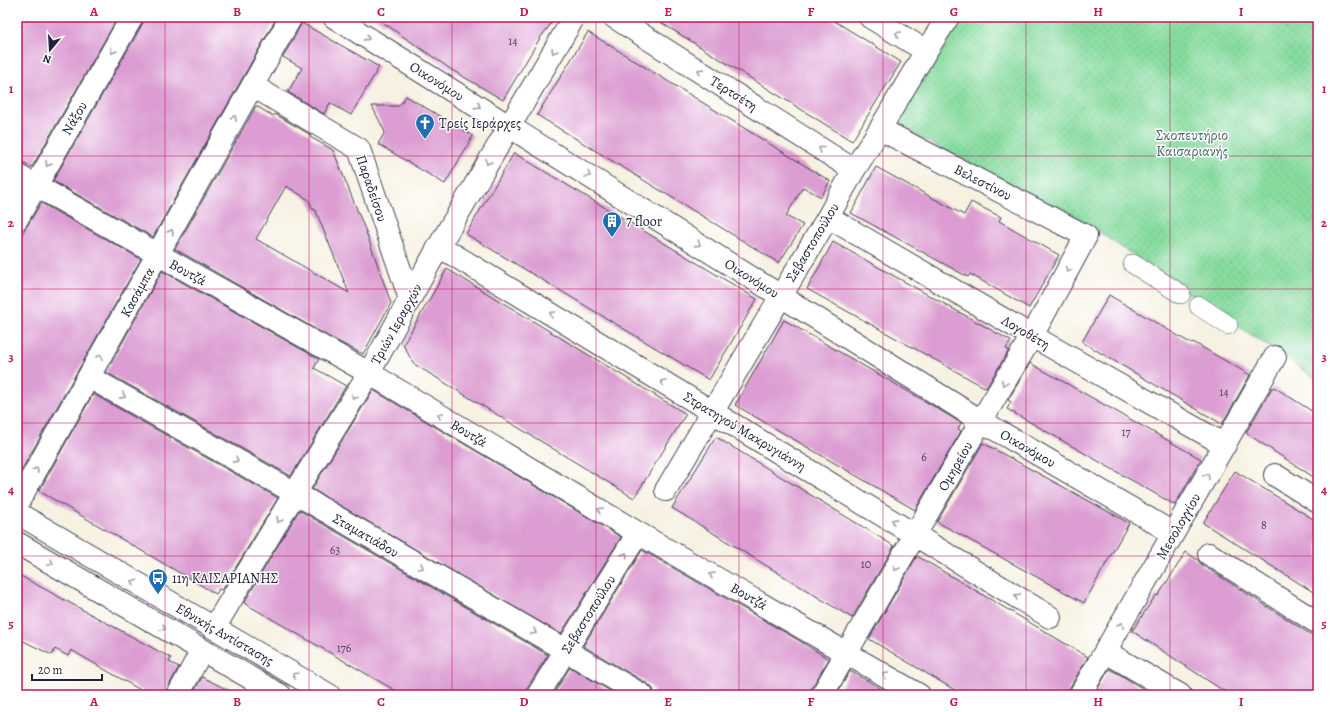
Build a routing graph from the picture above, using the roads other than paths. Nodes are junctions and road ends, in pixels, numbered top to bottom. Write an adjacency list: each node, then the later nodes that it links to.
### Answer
1 (132, 17): 14 (street, Νάξου, one-way to 14)
2 (291, 17): 9 (street, Κασάμπα)
3 (334, 17): 10 (street, Οικονόμου, one-way to 10)
4 (574, 17): 10 (street, Τριών Ιεραρχών, one-way to 10)
5 (614, 17): 12 (street, Τερτσέτη, one-way to 5)
6 (870, 17): 8 (street, one-way to 6)
7 (948, 17): 8 (street, Σεβαστοπούλου)
8 (926, 51): 11 (street, Σεβαστοπούλου)
9 (253, 86): 19 (street, Κασάμπα, one-way to 9); 23 (street, Παραδείσου)
10 (510, 126): 18 (street, Τριών Ιεραρχών, one-way to 18); 22 (street, Οικονόμου, one-way to 22)
11 (880, 129): 12 (street, Σεβαστοπούλου); 17 (street, Βελεστίνου)
12 (854, 170): 15 (street, Σεβαστοπούλου)
13 (17, 175): 14 (street, Βουτζά)
14 (36, 186): 16 (street, Νάξου); 19 (street, Βουτζά)
15 (828, 217): 22 (street, Σεβαστοπούλου); 26 (street, Λογοθέτη)
16 (17, 219)
17 (1086, 236): 26 (street, Ομηρείου, one-way to 26)
18 (439, 246): 23 (street, Τριών Ιεραρχών); 30 (street, Στρατηγού Μακρυγιάννη, one-way to 18)
19 (158, 255): 28 (street, Βουτζά); 29 (street, Κασάμπα, one-way to 19)
20 (1133, 264): 21 (street)
21 (1181, 294)
22 (781, 295): 30 (street, Σεβαστοπούλου); 31 (street, Οικονόμου)
23 (410, 299): 28 (street, Τριών Ιεραρχών)
24 (1199, 306): 25 (street)
25 (1228, 325)
26 (1032, 336): 31 (street, Ομηρείου, one-way to 31); 32 (street, Λογοθέτη)
27 (1275, 357): 32 (street, Μεσολογγίου)
28 (369, 373): 35 (street, Τριών Ιεραρχών, one-way to 35); 39 (street, Βουτζά, one-way to 28)
29 (88, 377): 35 (street, Σταματιάδου, one-way to 35); 37 (street, Κασάμπα, one-way to 29)
30 (712, 412): 34 (street, Σεβαστοπούλου); 41 (street, Στρατηγού Μακρυγιάννη, one-way to 30)
31 (981, 421): 40 (street, Οικονόμου); 41 (street, Ομηρείου)
32 (1225, 444): 40 (street, Μεσολογγίου, one-way to 32)
33 (1275, 475): 36 (street)
34 (666, 490)
35 (295, 493): 46 (street, Τριών Ιεραρχών, one-way to 46); 48 (street, Σταματιάδου, one-way to 48)
36 (1318, 502)
37 (17, 504)
38 (17, 513): 46 (street, Εθνικής Αντίστασης, one-way to 38)
39 (638, 533): 48 (street, Σεβαστοπούλου, one-way to 39); 50 (street, Βουτζά, one-way to 39)
40 (1174, 533): 49 (street, Μεσολογγίου, one-way to 40)
41 (916, 534): 44 (street, Στρατηγού Μακρυγιάννη, one-way to 41); 50 (street, Ομηρείου, one-way to 50)
42 (17, 543): 47 (street, Εθνικής Αντίστασης, one-way to 47)
43 (1209, 554): 45 (street)
44 (1050, 617)
45 (1318, 623)
46 (214, 628): 53 (street, Εθνικής Αντίστασης, one-way to 46)
47 (202, 650): 51 (street); 52 (street, Εθνικής Αντίστασης)
48 (565, 650): 54 (street, Σεβαστοπούλου); 55 (street, Σταματιάδου)
49 (1106, 652): 58 (street, Μεσολογγίου); 59 (street)
50 (847, 653): 56 (street, Ομηρείου); 57 (street, Βουτζά, one-way to 50)
51 (178, 695)
52 (280, 695)
53 (329, 695)
54 (538, 695)
55 (642, 695)
56 (822, 695)
57 (919, 695)
58 (1080, 695)
59 (1180, 695)

